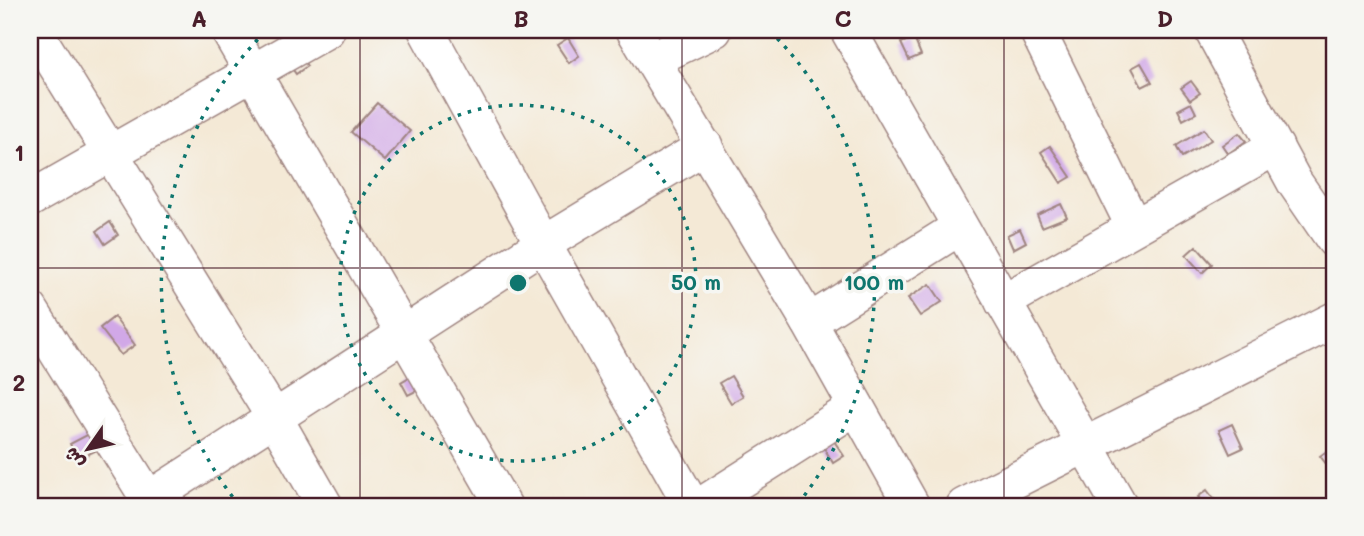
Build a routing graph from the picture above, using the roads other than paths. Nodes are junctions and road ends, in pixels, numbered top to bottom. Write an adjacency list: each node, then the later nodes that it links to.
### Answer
1 (34, 30): 14 (street)
2 (228, 30): 11 (street)
3 (327, 30): 11 (street)
4 (426, 30): 19 (street)
5 (634, 30): 10 (street)
6 (714, 30): 10 (street)
7 (848, 30): 16 (street)
8 (1037, 30): 17 (street)
9 (1212, 30): 13 (street)
10 (654, 59): 12 (street)
11 (252, 72): 14 (street); 24 (street)
12 (705, 146): 19 (street); 23 (street)
13 (1276, 147): 17 (street); 18 (street)
14 (110, 152): 15 (street); 26 (street)
15 (30, 199)
16 (960, 227): 20 (street); 23 (street)
17 (1134, 228): 20 (street)
18 (1334, 240)
19 (544, 244): 24 (street); 29 (street)
20 (1003, 302): 27 (street)
21 (30, 309): 28 (street)
22 (1334, 320): 27 (street)
23 (809, 322): 25 (street)
24 (405, 333): 26 (street); 31 (street)
25 (856, 407): 29 (street); 32 (street)
26 (274, 417): 28 (street); 30 (street)
27 (1085, 446): 33 (street); 34 (street)
28 (151, 503)
29 (684, 503)
30 (325, 506)
31 (504, 506)
32 (912, 506)
33 (964, 506)
34 (1120, 506)

